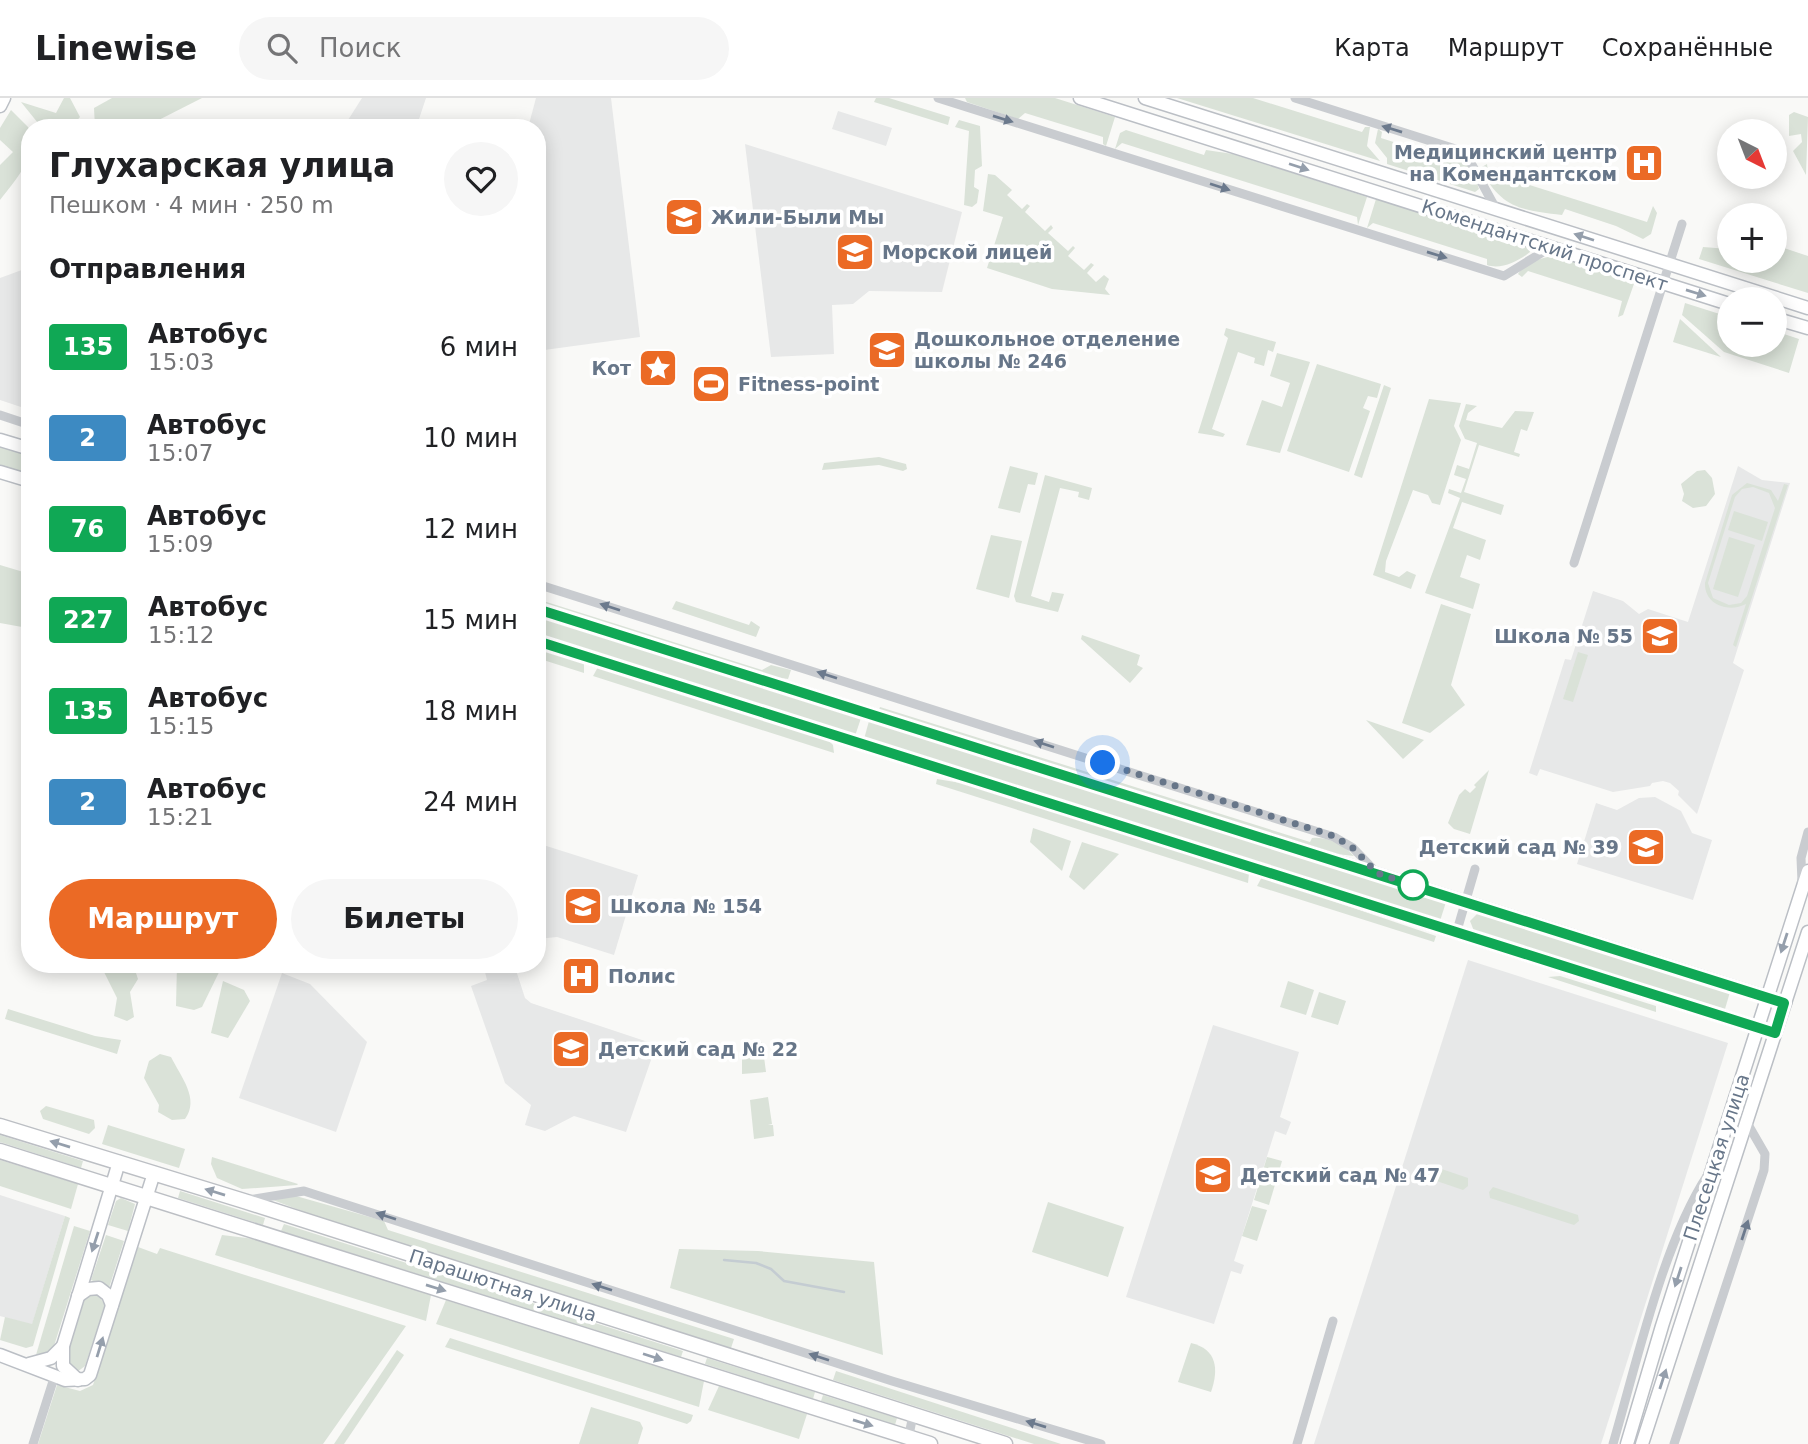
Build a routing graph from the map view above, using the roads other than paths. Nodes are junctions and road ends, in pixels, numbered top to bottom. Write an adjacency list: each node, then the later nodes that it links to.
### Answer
1 (4, 98): 6 (street)
2 (938, 98): 9 (street, one-way to 9)
3 (1080, 98): 9 (street, Комендантский проспект, one-way to 9)
4 (1145, 98): 7 (street, Комендантский проспект)
5 (1295, 98): 7 (street, one-way to 5)
6 (0, 106)
7 (1496, 209): 10 (street, Комендантский проспект, one-way to 7)
8 (1682, 224): 10 (street)
9 (1552, 247): 11 (street, Комендантский проспект)
10 (1669, 264): 11 (street); 13 (street, Комендантский проспект)
11 (1663, 283): 12 (street, Комендантский проспект, one-way to 12); 22 (street)
12 (1717, 299)
13 (1808, 308)
14 (1787, 322): 15 (street)
15 (1808, 328)
16 (0, 415): 17 (street)
17 (21, 422)
18 (0, 440): 19 (street)
19 (21, 446)
20 (0, 472): 21 (street)
21 (21, 478)
22 (1574, 563)
23 (546, 587): 29 (street, one-way to 23)
24 (546, 612): 29 (street)
25 (546, 644): 33 (street)
26 (1808, 832): 30 (street)
27 (1475, 869): 31 (street)
28 (1808, 871): 30 (street, Плесецкая улица)
29 (1377, 873): 31 (street)
30 (1802, 890): 34 (street, Плесецкая улица, one-way to 34)
31 (1465, 901): 33 (street); 34 (street)
32 (1808, 932): 35 (street, Плесецкая улица)
33 (1456, 934): 36 (street)
34 (1766, 997): 35 (street); 36 (street, Плесецкая улица)
35 (1784, 1003): 37 (street, Плесецкая улица)
36 (1756, 1027): 37 (street); 42 (street, Плесецкая улица)
37 (1775, 1033): 38 (street, Плесецкая улица)
38 (1746, 1121): 68 (street, Плесецкая улица, one-way to 38); 69 (street, one-way to 38)
39 (0, 1126): 41 (main road, Парашютная улица, one-way to 39)
40 (0, 1151): 44 (main road, Парашютная улица)
41 (119, 1163): 43 (main road, Парашютная улица); 44 (street)
42 (1713, 1165): 66 (street); 67 (street, Плесецкая улица, one-way to 67)
43 (154, 1173): 45 (street); 46 (main road, Парашютная улица, one-way to 43)
44 (112, 1187): 45 (main road, Парашютная улица); 49 (street, one-way to 49)
45 (146, 1198): 48 (main road, Парашютная улица); 50 (street)
46 (244, 1201): 47 (main road, Парашютная улица); 64 (street, one-way to 46)
47 (284, 1215): 48 (main road); 52 (main road, Парашютная улица)
48 (276, 1238): 56 (main road, Парашютная улица, one-way to 56)
49 (78, 1296): 50 (street); 53 (street)
50 (112, 1305): 58 (street, one-way to 50)
51 (1333, 1321): 65 (street)
52 (691, 1345): 56 (main road); 59 (main road, Парашютная улица)
53 (62, 1346): 55 (street); 58 (street)
54 (0, 1355): 55 (street)
55 (29, 1364): 57 (street)
56 (685, 1367): 60 (main road, Парашютная улица, one-way to 60)
57 (54, 1378): 58 (street); 61 (street)
58 (78, 1381)
59 (913, 1415): 60 (street); 63 (main road, Парашютная улица)
60 (908, 1440): 62 (main road, Парашютная улица)
61 (33, 1444)
62 (930, 1444)
63 (1005, 1444)
64 (1101, 1444)
65 (1297, 1444)
66 (1613, 1444)
67 (1627, 1444)
68 (1642, 1444)
69 (1674, 1444)

